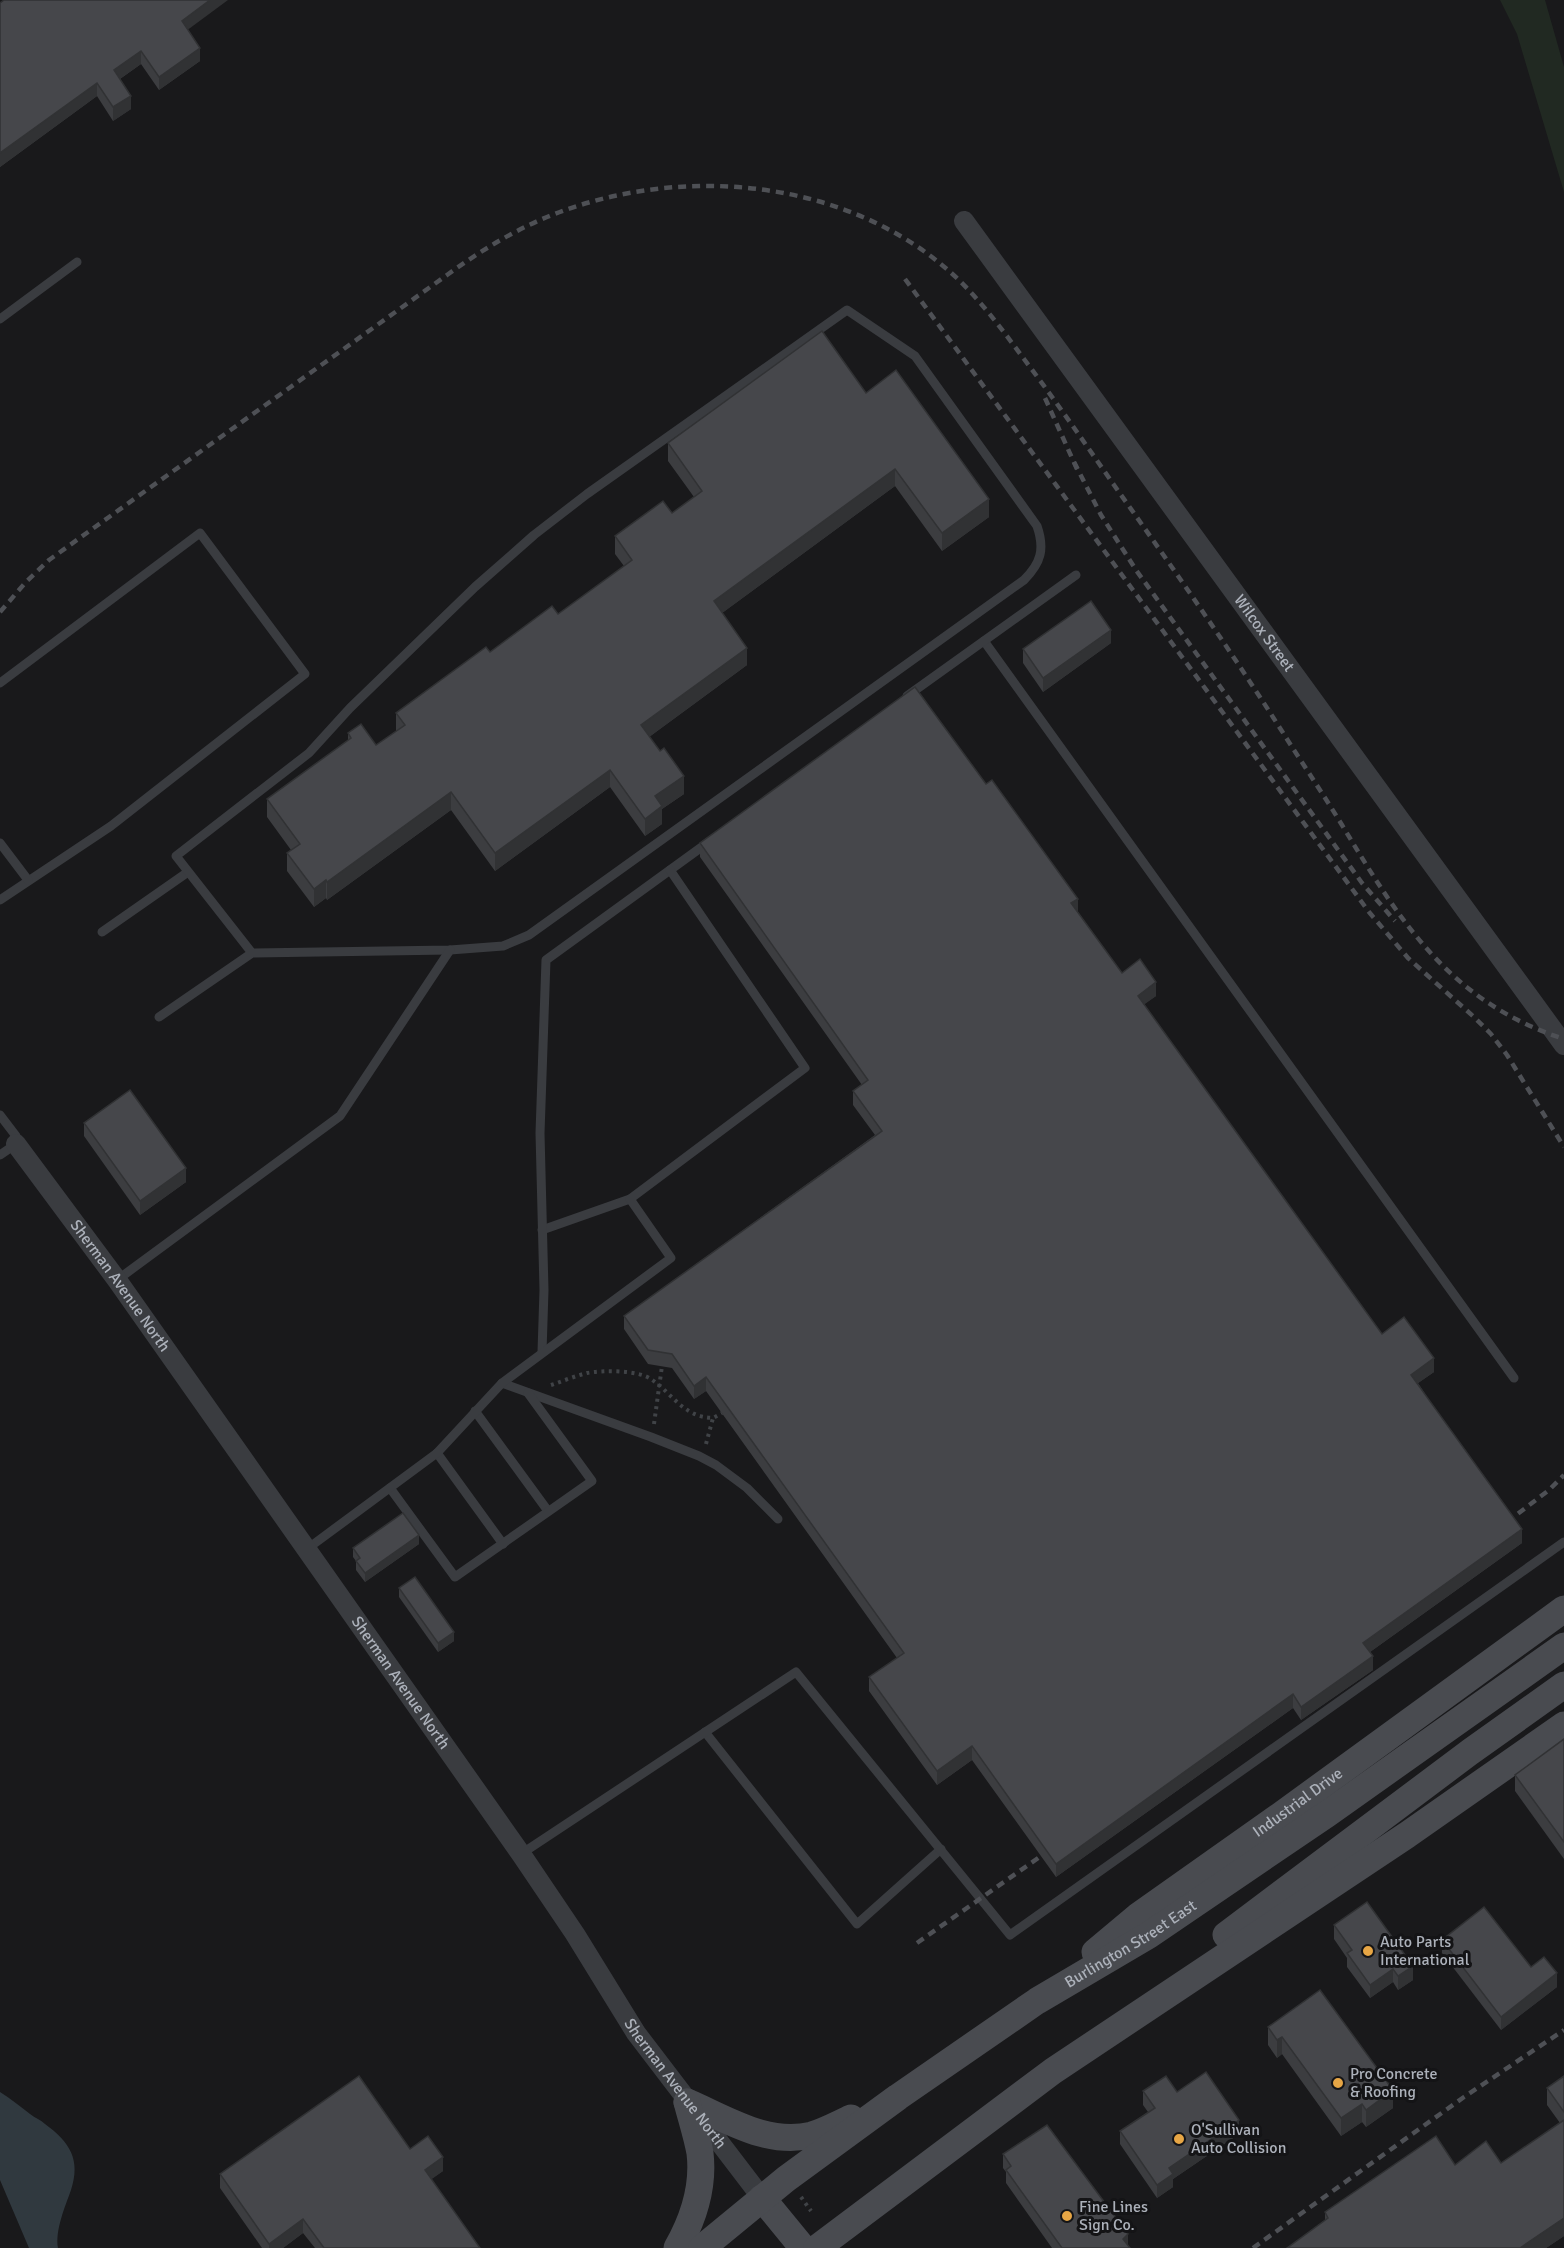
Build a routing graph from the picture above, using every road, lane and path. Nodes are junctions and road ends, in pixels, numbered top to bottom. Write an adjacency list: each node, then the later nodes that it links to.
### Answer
1 (964, 221): 18 (street, Wilcox Street)
2 (77, 262): 3 (lane)
3 (0, 319)
4 (1076, 575): 5 (lane)
5 (984, 640): 7 (lane); 26 (lane)
6 (0, 683): 12 (lane)
7 (898, 703)
8 (717, 835): 10 (lane)
9 (0, 843): 12 (lane)
10 (670, 870): 21 (lane); 22 (lane)
11 (188, 872): 14 (lane); 15 (lane); 16 (lane)
12 (28, 880): 13 (lane)
13 (0, 900)
14 (102, 932)
15 (450, 950): 16 (lane); 23 (lane)
16 (252, 953): 17 (lane)
17 (159, 1017)
18 (1564, 1045)
19 (0, 1114): 20 (lane, Sherman Avenue North)
20 (8, 1149): 23 (street, Sherman Avenue North)
21 (630, 1199): 22 (lane); 24 (lane)
22 (542, 1230): 24 (lane)
23 (117, 1280): 41 (street, Sherman Avenue North)
24 (542, 1352): 27 (lane)
25 (662, 1366): 28 (path)
26 (1514, 1378)
27 (502, 1383): 29 (lane); 30 (lane)
28 (659, 1386): 29 (path); 32 (path); 33 (path)
29 (528, 1393): 33 (lane); 37 (lane)
30 (475, 1411): 34 (lane); 37 (lane)
31 (722, 1413): 32 (path)
32 (713, 1418): 35 (path)
33 (651, 1437): 35 (lane)
34 (437, 1453): 36 (lane); 40 (lane)
35 (702, 1458): 38 (lane)
36 (390, 1488): 40 (lane); 41 (lane)
37 (548, 1511): 40 (lane)
38 (778, 1519)
39 (1564, 1542): 47 (lane)
40 (503, 1544)
41 (307, 1549): 48 (street, Sherman Avenue North)
42 (1564, 1609): 49 (main road, Industrial Drive)
43 (1564, 1646): 49 (main road, Burlington Street East)
44 (1564, 1685): 50 (main road)
45 (1564, 1725): 50 (main road)
46 (705, 1732): 47 (lane); 47 (lane); 48 (lane)
47 (940, 1849)
48 (521, 1854): 52 (street, Sherman Avenue North)
49 (1037, 2001): 51 (main road, Burlington Street East)
50 (1053, 2071): 59 (main road)
51 (898, 2097): 52 (main road); 54 (main road, Burlington Street East)
52 (687, 2102): 54 (street, Sherman Avenue North); 56 (main road)
53 (797, 2191): 55 (path)
54 (762, 2198): 57 (main road, Burlington Street East); 58 (main road, Sherman Avenue North)
55 (811, 2211)
56 (676, 2248)
57 (702, 2248)
58 (803, 2248)
59 (817, 2248)

